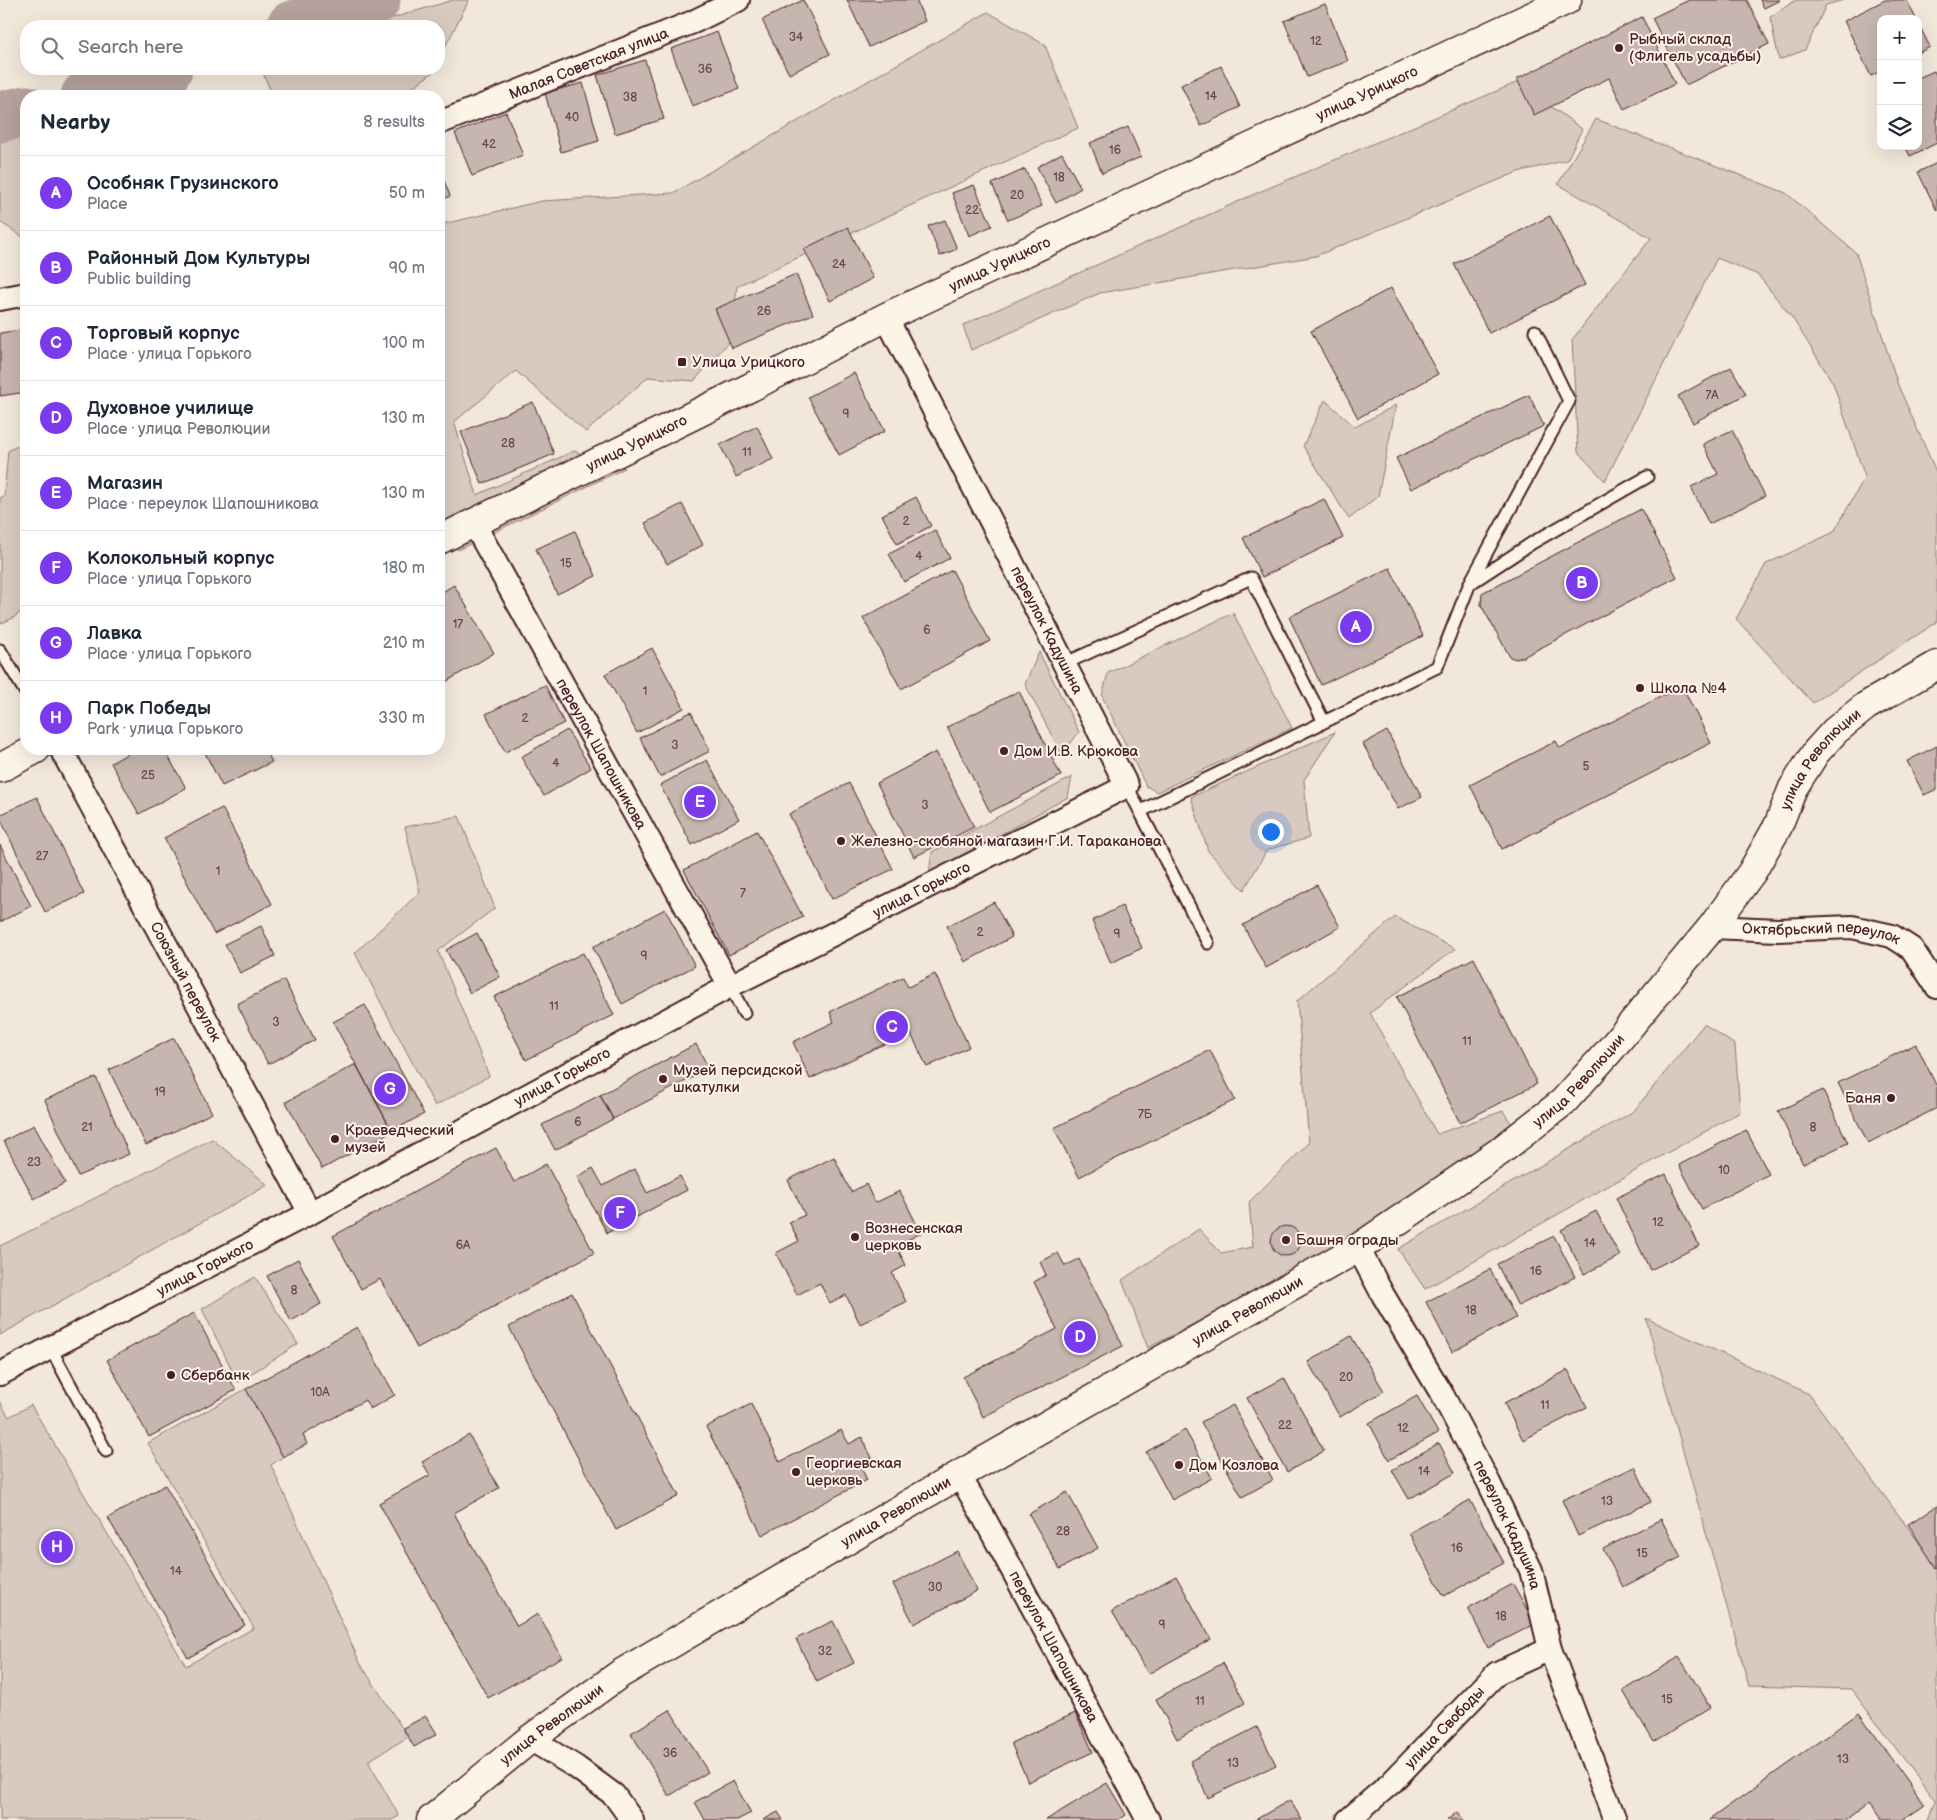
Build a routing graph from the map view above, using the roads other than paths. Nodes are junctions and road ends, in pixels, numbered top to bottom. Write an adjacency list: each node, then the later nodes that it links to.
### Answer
1 (738, 0): 3 (street, Малая Советская улица)
2 (1567, 0): 6 (main road, улица Урицкого)
3 (445, 121)
4 (20, 295): 5 (street)
5 (0, 298)
6 (886, 317): 9 (main road, улица Урицкого); 13 (street, переулок Кадушина)
7 (1535, 331): 11 (lane)
8 (1647, 477): 11 (lane)
9 (473, 522): 10 (main road, улица Урицкого); 24 (street, переулок Шапошникова)
10 (445, 537)
11 (1470, 584): 16 (lane)
12 (0, 650): 15 (lane)
13 (1064, 664): 16 (lane); 20 (street, переулок Кадушина)
14 (1937, 665): 22 (main road, улица Революции)
15 (20, 683)
16 (1324, 722): 21 (lane)
17 (25, 755): 19 (main road)
18 (64, 755): 27 (street, Союзный переулок)
19 (0, 768)
20 (1127, 786): 21 (lane, переулок Кадушина); 24 (street, улица Горького)
21 (1141, 811): 23 (lane, переулок Кадушина)
22 (1712, 927): 25 (street, Октябрьский переулок); 28 (main road, улица Революции)
23 (1208, 943)
24 (730, 986): 26 (lane); 27 (street, улица Горького)
25 (1937, 987)
26 (744, 1013)
27 (310, 1213): 29 (street, улица Горького)
28 (1358, 1248): 32 (main road, улица Революции); 33 (street, переулок Кадушина)
29 (50, 1347): 30 (street, улица Горького); 31 (lane)
30 (0, 1374)
31 (106, 1451)
32 (959, 1475): 34 (main road, улица Революции); 37 (street, переулок Шапошникова)
33 (1550, 1649): 38 (street, улица Свободы); 39 (street, переулок Кадушина)
34 (530, 1739): 35 (main road, улица Революции); 36 (street)
35 (431, 1820)
36 (632, 1820)
37 (1148, 1820)
38 (1348, 1820)
39 (1615, 1820)

